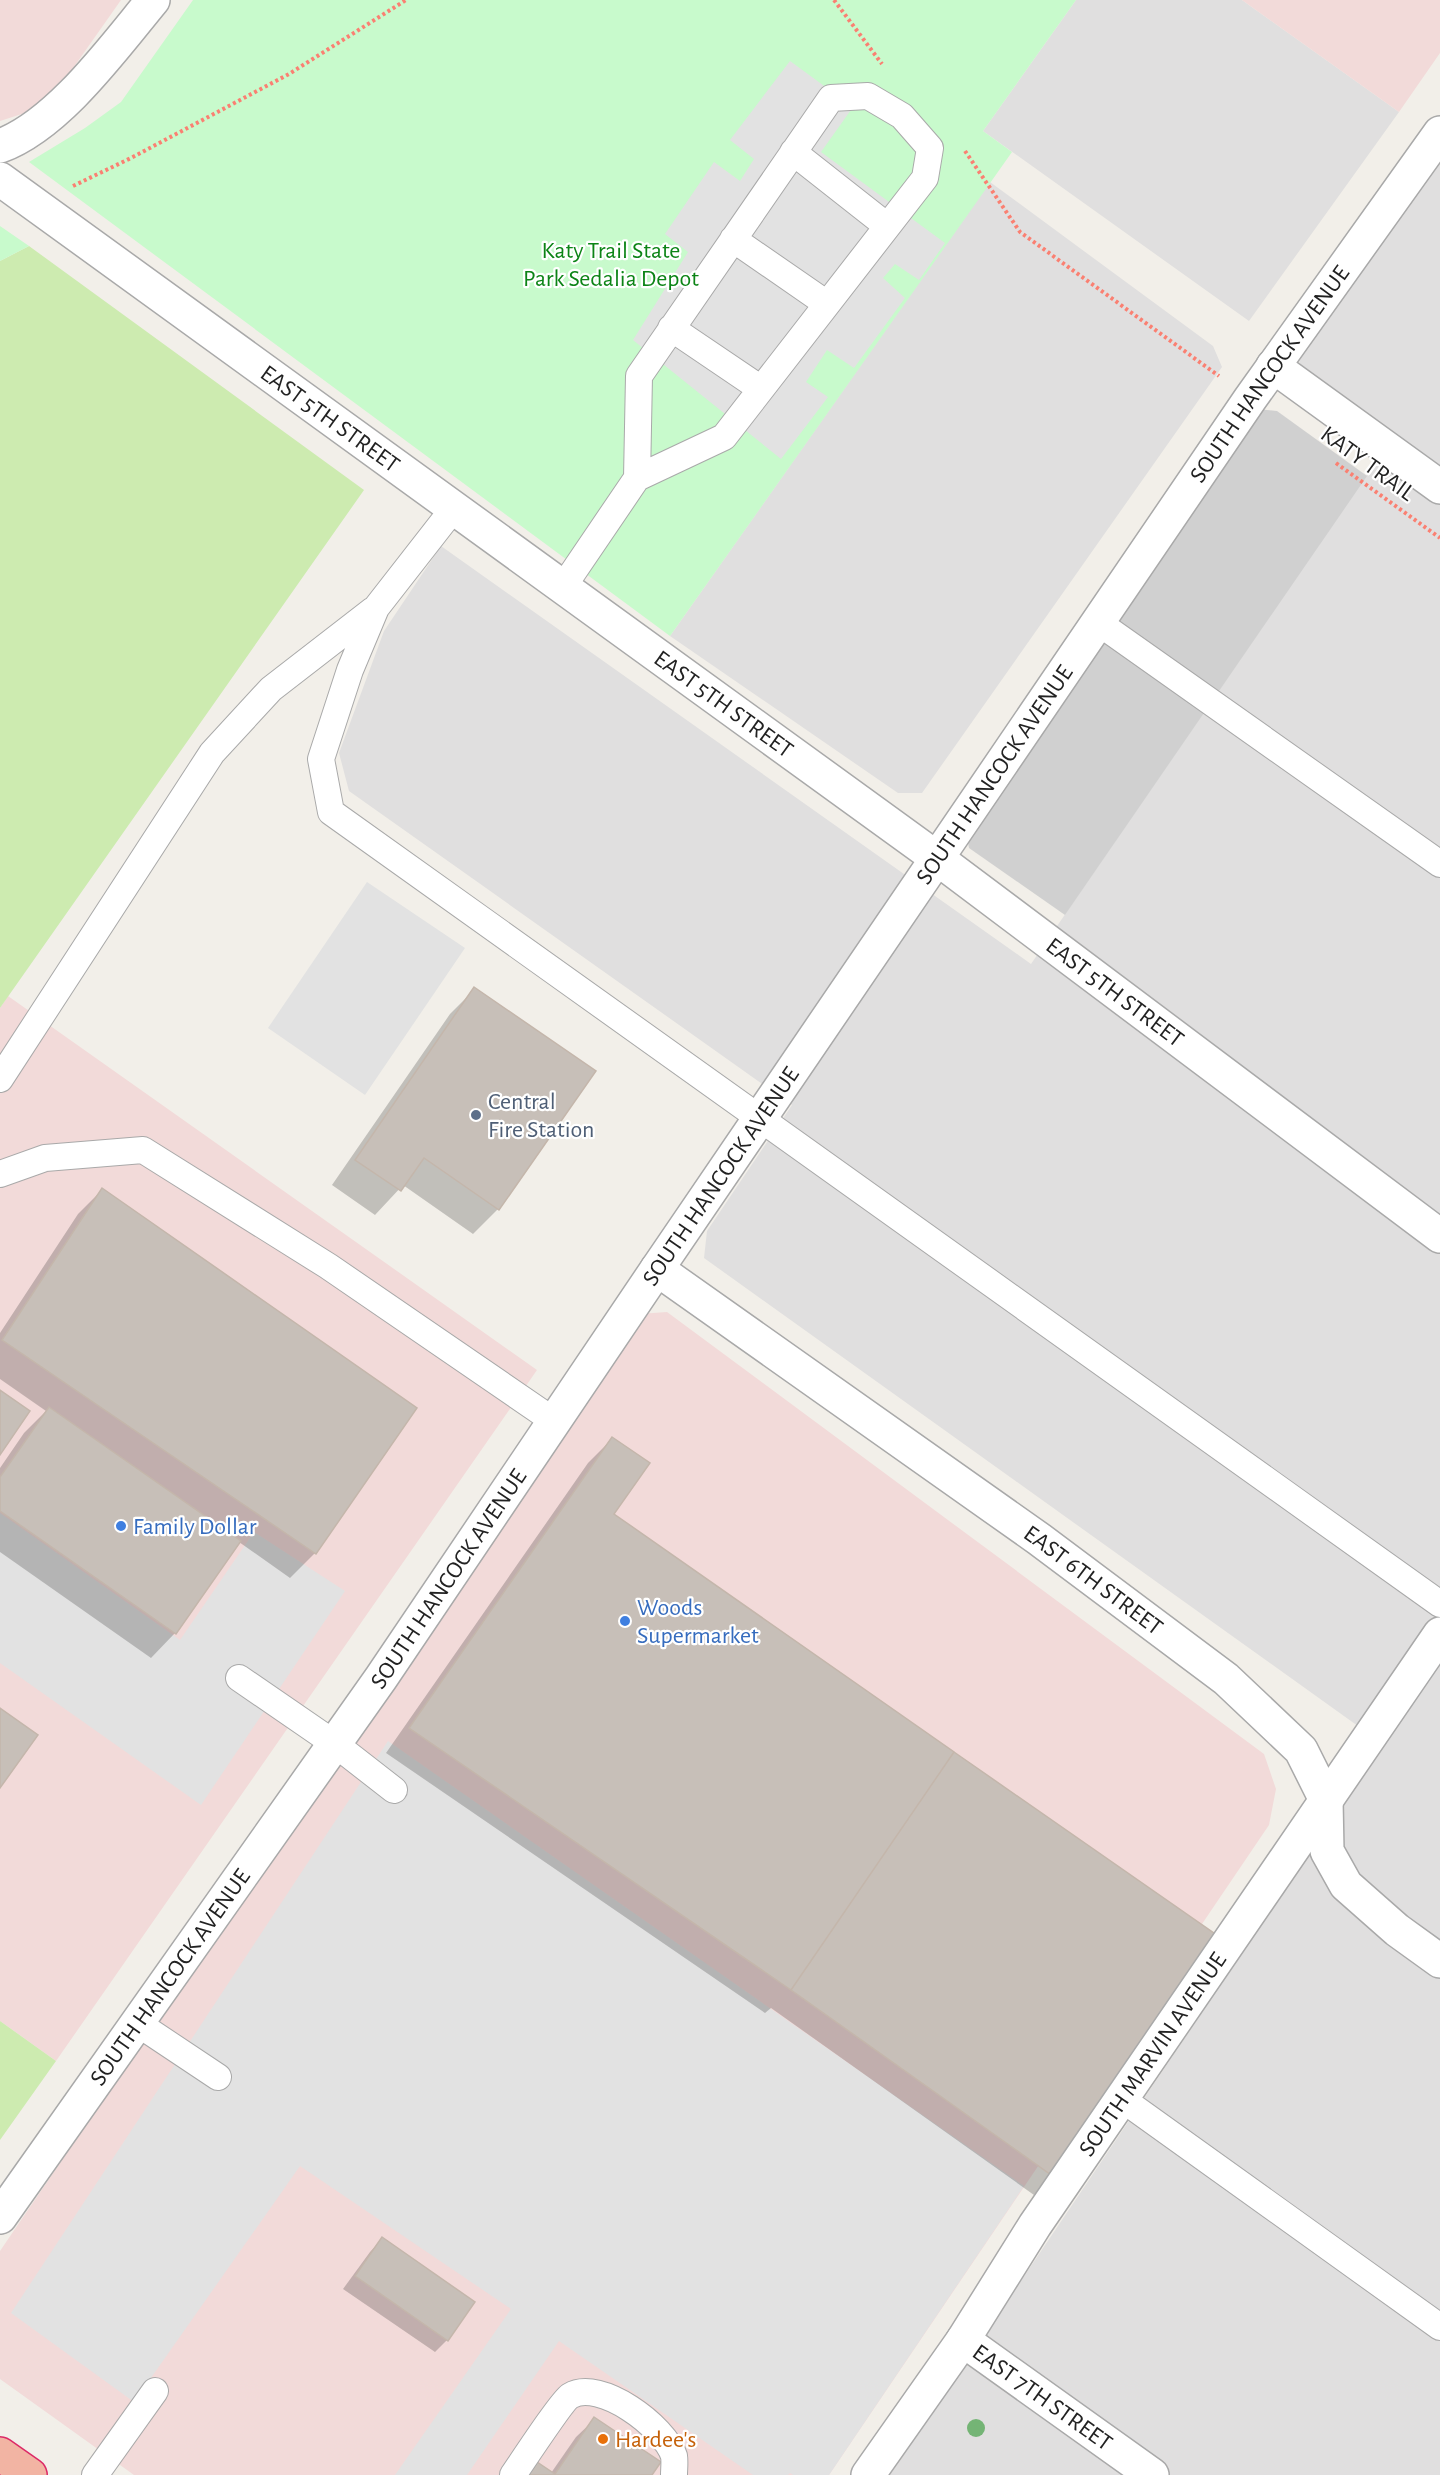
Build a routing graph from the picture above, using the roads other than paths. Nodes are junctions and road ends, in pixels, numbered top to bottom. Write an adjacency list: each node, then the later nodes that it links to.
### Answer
1 (153, 0): 3 (street)
2 (1438, 139): 10 (street, SOUTH HANCOCK AVENUE)
3 (0, 146)
4 (794, 152): 6 (lane); 6 (lane); 7 (lane)
5 (0, 179): 14 (street, EAST 5TH STREET)
6 (887, 226): 8 (lane)
7 (733, 239): 8 (lane); 9 (lane)
8 (826, 304): 11 (lane)
9 (671, 328): 11 (lane); 12 (lane)
10 (1273, 366): 13 (street); 17 (street, SOUTH HANCOCK AVENUE)
11 (761, 389): 12 (lane)
12 (637, 478): 15 (lane)
13 (1440, 488)
14 (454, 508): 15 (street, EAST 5TH STREET); 16 (lane)
15 (563, 587): 18 (street, EAST 5TH STREET)
16 (376, 608): 20 (lane); 21 (lane)
17 (1099, 623): 18 (street, SOUTH HANCOCK AVENUE); 19 (lane)
18 (938, 859): 21 (street, SOUTH HANCOCK AVENUE); 23 (street, EAST 5TH STREET)
19 (1440, 864)
20 (0, 1079)
21 (760, 1118): 24 (street, SOUTH HANCOCK AVENUE); 26 (lane)
22 (0, 1174): 25 (lane)
23 (1440, 1236)
24 (657, 1269): 25 (street, SOUTH HANCOCK AVENUE); 31 (street, EAST 6TH STREET)
25 (554, 1421): 29 (street, SOUTH HANCOCK AVENUE)
26 (1440, 1604)
27 (1440, 1634): 31 (street, SOUTH MARVIN AVENUE)
28 (239, 1678): 29 (lane)
29 (335, 1744): 30 (lane); 33 (street, SOUTH HANCOCK AVENUE)
30 (394, 1790)
31 (1326, 1800): 32 (street, EAST 6TH STREET); 35 (street, SOUTH MARVIN AVENUE)
32 (1440, 1961)
33 (137, 2024): 34 (lane); 36 (street, SOUTH HANCOCK AVENUE)
34 (218, 2077)
35 (1122, 2099): 37 (lane); 38 (street, SOUTH MARVIN AVENUE)
36 (0, 2217)
37 (1440, 2327)
38 (963, 2340): 45 (street, SOUTH MARVIN AVENUE); 46 (street, EAST 7TH STREET)
39 (155, 2391): 42 (lane)
40 (0, 2454): 41 (highway)
41 (30, 2475)
42 (95, 2475)
43 (513, 2475): 44 (lane)
44 (674, 2475)
45 (868, 2475)
46 (1152, 2475)

